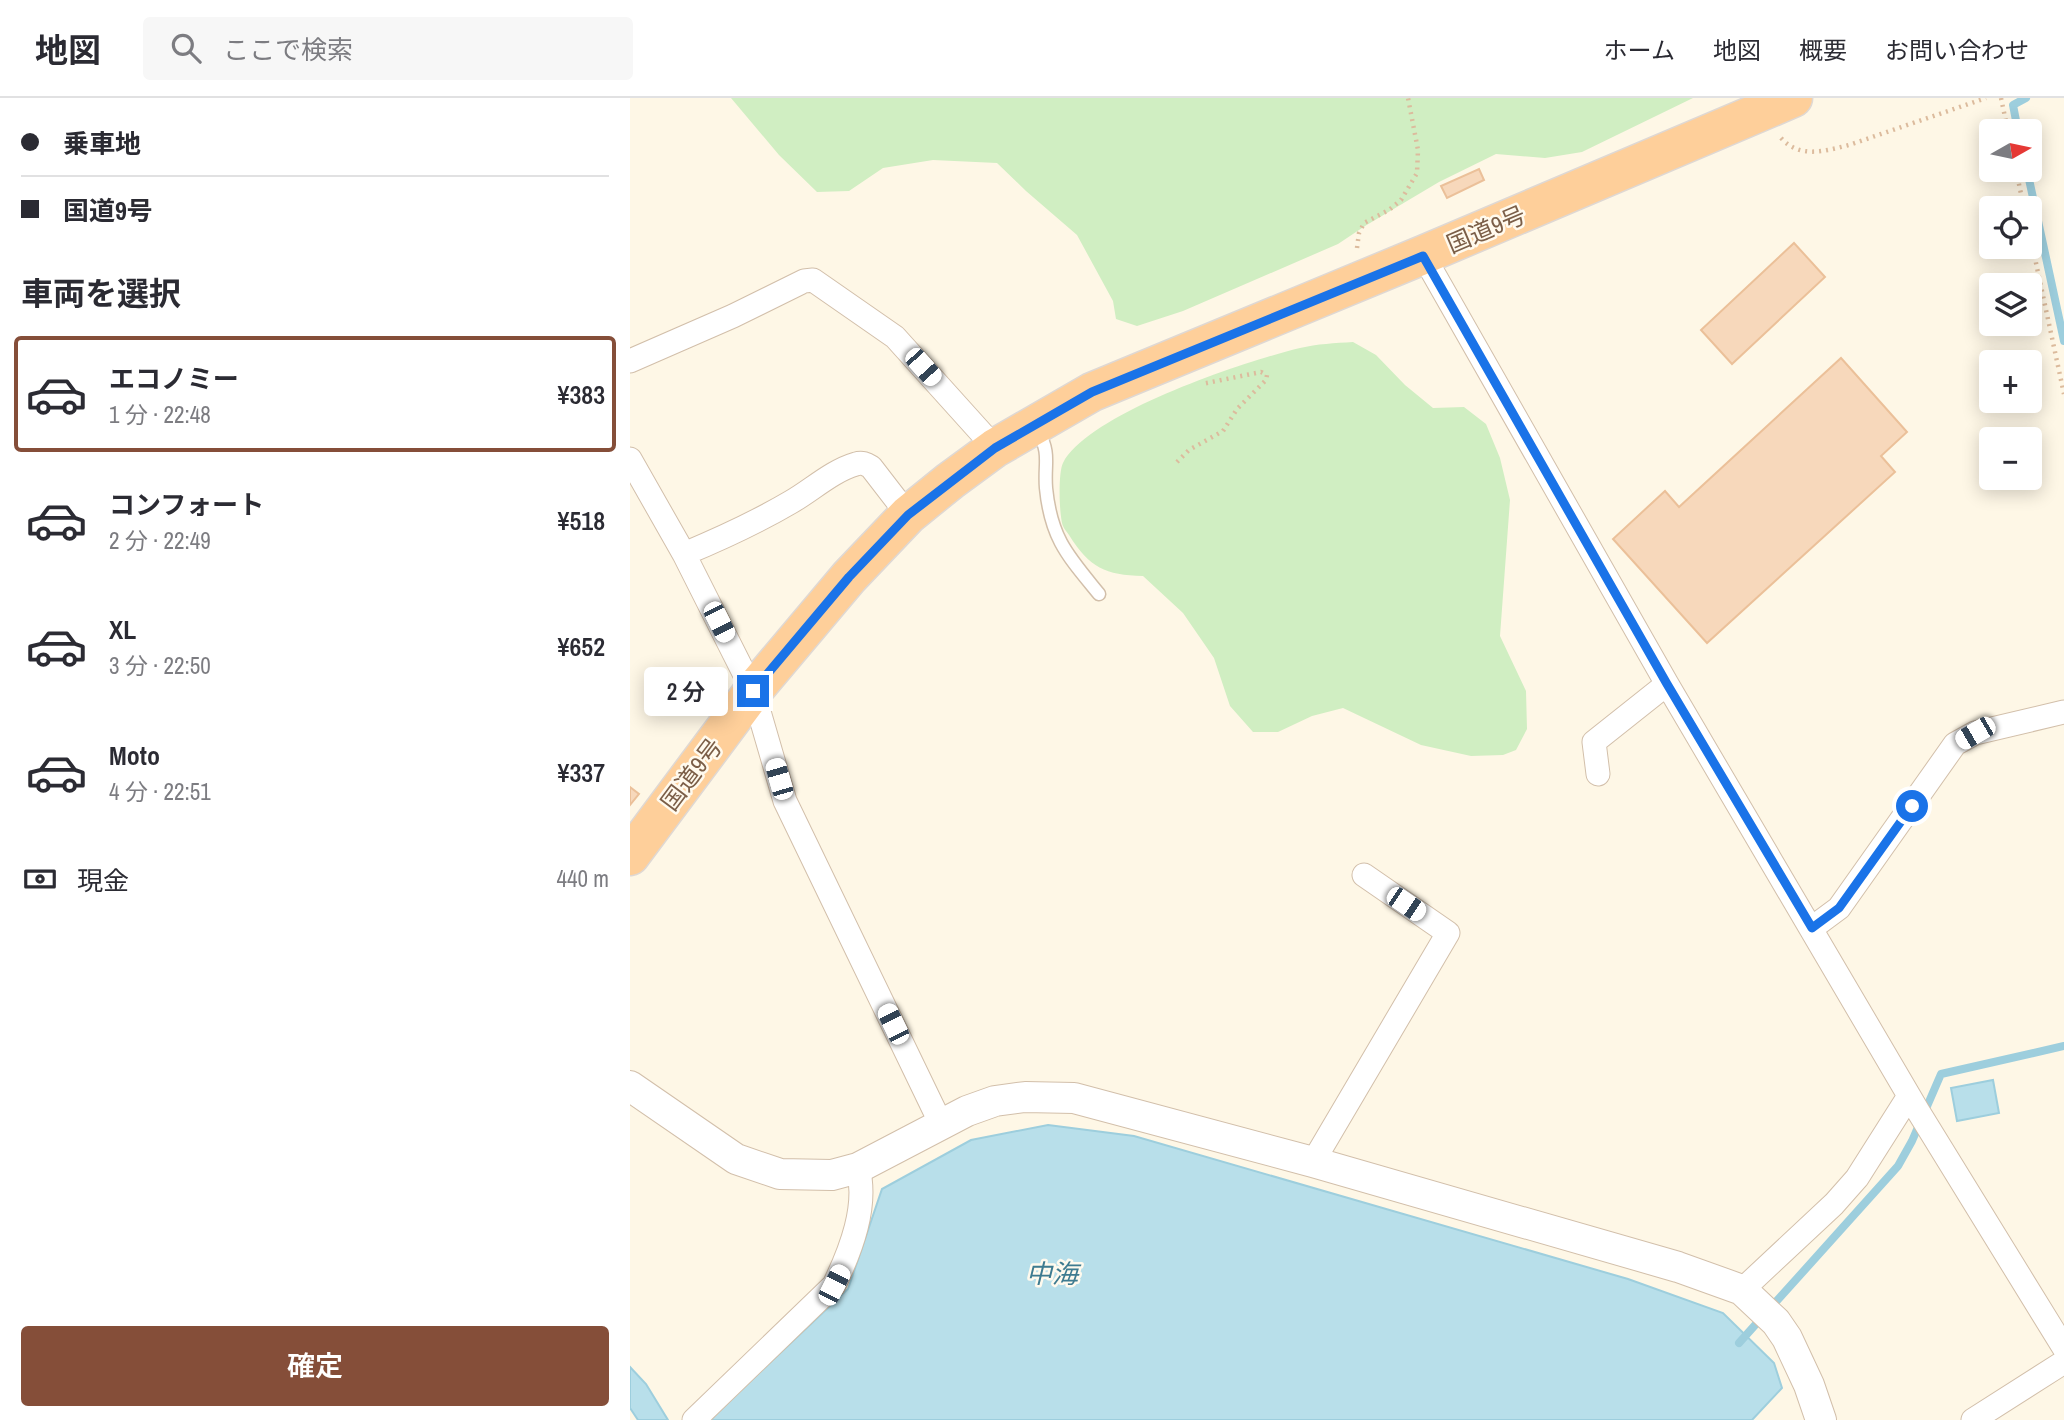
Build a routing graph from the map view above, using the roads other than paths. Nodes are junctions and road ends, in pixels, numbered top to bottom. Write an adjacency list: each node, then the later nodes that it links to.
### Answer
1 (1776, 106): 2 (highway, 国道9号)
2 (1423, 256): 4 (highway, 国道9号); 10 (street)
3 (630, 361): 5 (street)
4 (1035, 424): 5 (highway, 国道9号); 9 (lane)
5 (995, 448): 7 (highway, 国道9号)
6 (630, 459): 8 (street)
7 (908, 515): 8 (street); 11 (highway, 国道9号)
8 (684, 554): 11 (street)
9 (1099, 594)
10 (1667, 684): 13 (street); 16 (street)
11 (753, 691): 14 (highway, 国道9号); 19 (street)
12 (2064, 712): 16 (street)
13 (1598, 774)
14 (630, 856)
15 (1364, 875): 20 (street)
16 (1812, 928): 18 (street)
17 (630, 1086): 21 (street)
18 (1919, 1111): 22 (street); 23 (street)
19 (941, 1124): 20 (street); 21 (street)
20 (1312, 1162): 22 (street)
21 (858, 1168): 24 (street)
22 (1760, 1306): 25 (street)
23 (2063, 1347): 26 (street)
24 (694, 1420)
25 (1821, 1420)
26 (1973, 1420)

